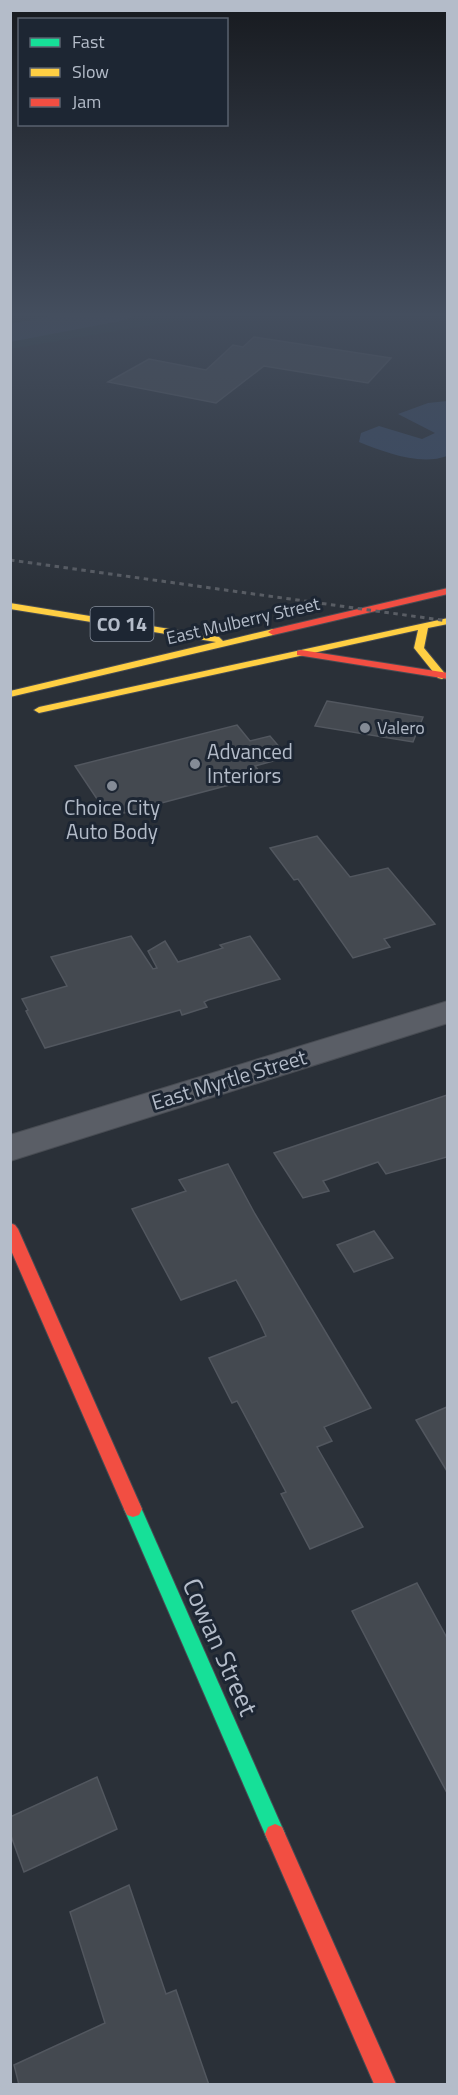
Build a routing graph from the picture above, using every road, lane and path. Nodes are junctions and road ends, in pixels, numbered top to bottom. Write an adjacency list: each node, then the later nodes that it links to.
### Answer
1 (447, 591): 5 (main road, East Mulberry Street / CO 14)
2 (10, 606): 5 (main road, CO 14)
3 (447, 621): 4 (main road, CO 14)
4 (424, 626): 6 (main road, CO 14); 7 (main road)
5 (233, 642): 6 (main road, CO 14); 8 (main road, East Mulberry Street)
6 (301, 653): 7 (main road); 9 (main road)
7 (445, 676)
8 (10, 694)
9 (22, 714)
10 (447, 1012): 11 (street, East Myrtle Street)
11 (10, 1148)
12 (10, 1228): 13 (main road, Cowan Street)
13 (385, 2085)

